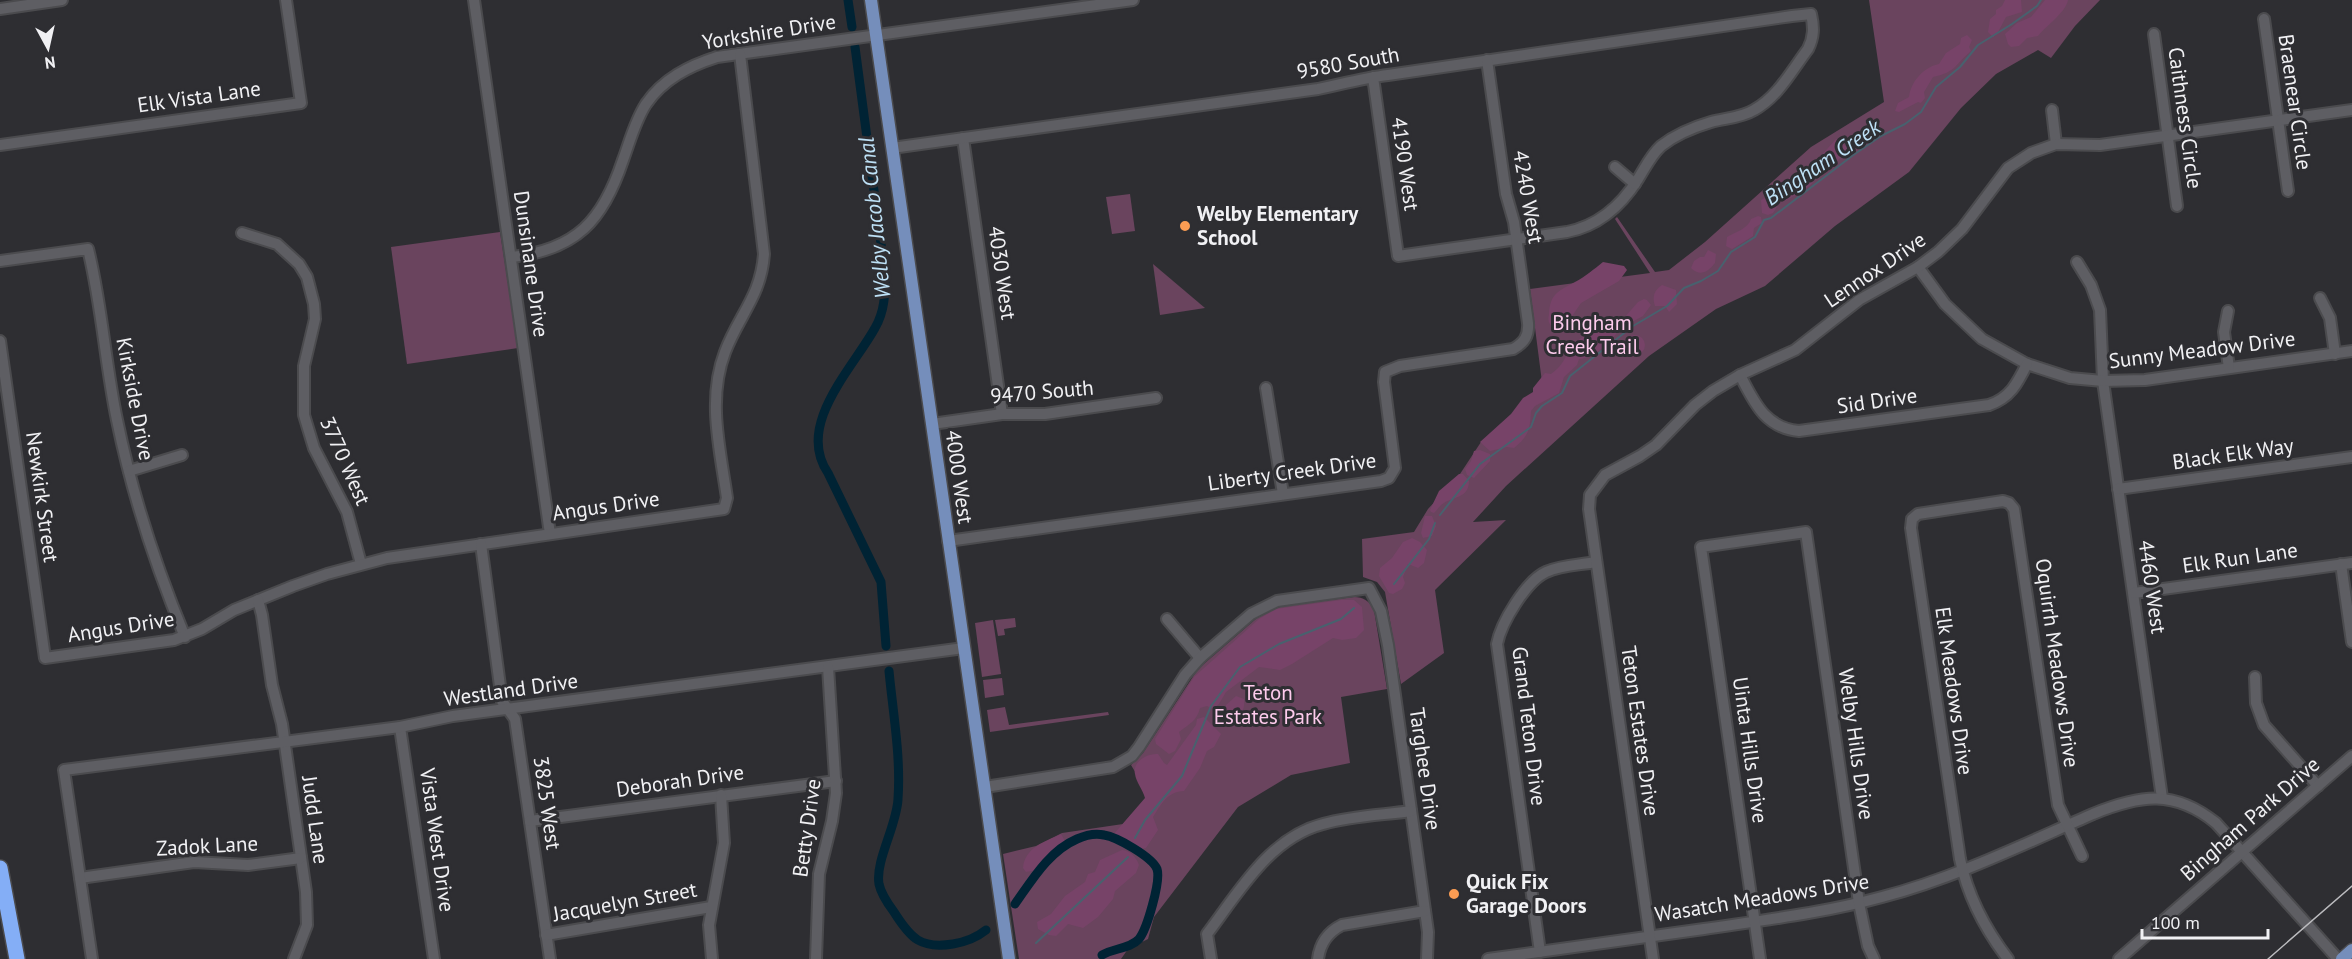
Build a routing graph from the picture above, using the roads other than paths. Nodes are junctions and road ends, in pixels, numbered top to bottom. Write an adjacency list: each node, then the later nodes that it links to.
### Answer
1 (62, 0): 7 (street)
2 (286, 0): 20 (street, Elk Vista Lane)
3 (474, 0): 28 (street, Dunsinane Drive)
4 (871, 0): 10 (main road, 4000 West)
5 (1132, 0): 6 (street, Yorkshire Drive)
6 (1063, 5): 10 (street, Yorkshire Drive)
7 (0, 9)
8 (2264, 19): 16 (street, Braenear Circle)
9 (2154, 34): 17 (street, Caithness Circle)
10 (876, 35): 11 (street, Yorkshire Drive); 21 (main road, 4000 West)
11 (740, 54): 28 (street, Yorkshire Drive); 54 (street, Angus Drive)
12 (1486, 60): 13 (street, 9580 South); 23 (street, 9580 South); 27 (street, 4240 West)
13 (1373, 77): 18 (street, 9580 South); 27 (street, 4190 West)
14 (2052, 110): 19 (street)
15 (2352, 110): 16 (street, Lennox Drive)
16 (2278, 120): 17 (street, Lennox Drive); 24 (street, Braenear Circle)
17 (2168, 136): 19 (street, Lennox Drive); 25 (street, Caithness Circle)
18 (963, 138): 21 (street, 9580 South); 44 (street, 4030 West)
19 (2056, 144): 31 (street, Lennox Drive)
20 (0, 145)
21 (892, 148): 45 (main road, 4000 West)
22 (1615, 166): 23 (street)
23 (1635, 184): 27 (street)
24 (2288, 191)
25 (2178, 206)
26 (242, 233): 59 (street, 3770 West)
27 (1516, 239): 34 (street, 4240 West)
28 (511, 257): 54 (street, Dunsinane Drive)
29 (0, 261): 48 (street, Kirkside Drive)
30 (2077, 262): 41 (street, 4460 West)
31 (1918, 267): 38 (street, Sunny Meadow Drive); 40 (street, Lennox Drive)
32 (2320, 298): 37 (street)
33 (2228, 311): 39 (street)
34 (1525, 340): 50 (street, Liberty Creek Drive)
35 (0, 341): 67 (street, Newkirk Street)
36 (2352, 351): 37 (street, Sunny Meadow Drive)
37 (2335, 354): 39 (street, Sunny Meadow Drive)
38 (2027, 364): 40 (street, Sid Drive); 41 (street, Sunny Meadow Drive)
39 (2229, 368): 41 (street, Sunny Meadow Drive)
40 (1740, 375): 52 (street, Lennox Drive)
41 (2103, 381): 49 (street, 4460 West)
42 (1266, 388): 50 (street)
43 (1156, 398): 44 (street, 9470 South)
44 (1002, 414): 45 (street, 9470 South)
45 (932, 424): 55 (main road, 4000 West)
46 (182, 456): 48 (street)
47 (2352, 457): 49 (street, Black Elk Way)
48 (129, 471): 63 (street, Kirkside Drive)
49 (2118, 489): 60 (street, 4460 West)
50 (1283, 494): 55 (street, Liberty Creek Drive)
51 (2011, 505): 81 (street, Oquirrh Meadows Drive); 86 (street, Elk Meadows Drive)
52 (1588, 509): 57 (street, Teton Estates Drive)
53 (1806, 532): 88 (street, Welby Hills Drive); 91 (street, Uinta Hills Drive)
54 (550, 534): 56 (street, Angus Drive)
55 (948, 541): 65 (main road, 4000 West)
56 (481, 543): 59 (street, Angus Drive); 70 (street, 3825 West)
57 (1596, 562): 93 (street, Teton Estates Drive); 95 (street, Grand Teton Drive)
58 (2346, 563): 60 (street, Elk Run Lane); 64 (street)
59 (361, 564): 61 (street, Angus Drive)
60 (2134, 593): 78 (street, 4460 West)
61 (258, 600): 63 (street, Angus Drive); 72 (street, Judd Lane)
62 (1167, 619): 66 (street)
63 (185, 637): 67 (street, Angus Drive)
64 (2352, 642)
65 (964, 648): 68 (street, Westland Drive); 76 (main road, 4000 West)
66 (1200, 657): 76 (street); 79 (street, Targhee Drive)
67 (45, 658)
68 (828, 667): 70 (street, Westland Drive); 74 (street, Betty Drive)
69 (2255, 677): 75 (street)
70 (508, 709): 71 (street, Westland Drive); 80 (street, 3825 West)
71 (400, 727): 72 (street, Westland Drive); 100 (street, Vista West Drive)
72 (285, 742): 84 (street, Judd Lane); 87 (street, Westland Drive)
73 (2352, 756): 75 (street, Bingham Park Drive)
74 (836, 781): 77 (street, Deborah Drive); 103 (street, Betty Drive)
75 (2318, 786): 82 (street, Bingham Park Drive)
76 (985, 787): 104 (main road, 4000 West)
77 (721, 795): 80 (street, Deborah Drive); 89 (street)
78 (2162, 798): 81 (street, Wasatch Meadows Drive); 82 (street, Wasatch Meadows Drive)
79 (1411, 810): 90 (street, Targhee Drive); 105 (street)
80 (530, 821): 92 (street, 3825 West)
81 (2067, 826): 83 (street); 86 (street, Wasatch Meadows Drive)
82 (2243, 851): 113 (street, Bingham Park Drive); 114 (street, Wasatch Meadows Drive)
83 (2082, 856)
84 (301, 858): 87 (street, Zadok Lane); 99 (street, Judd Lane)
85 (1, 871): 96 (highway); 97 (highway)
86 (1962, 871): 88 (street, Wasatch Meadows Drive); 112 (street, Elk Meadows Drive)
87 (80, 878): 98 (street)
88 (1859, 903): 91 (street, Wasatch Meadows Drive); 111 (street, Welby Hills Drive)
89 (711, 907): 92 (street, Jacquelyn Street); 102 (street)
90 (1425, 911): 106 (street); 107 (street, Targhee Drive)
91 (1755, 921): 93 (street, Wasatch Meadows Drive); 110 (street, Uinta Hills Drive)
92 (546, 935): 101 (street, 3825 West)
93 (1649, 936): 95 (street, Wasatch Meadows Drive); 109 (street, Teton Estates Drive)
94 (2352, 950): 114 (main road)
95 (1540, 952): 108 (street, Wasatch Meadows Drive)
96 (17, 959)
97 (25, 959)
98 (92, 959)
99 (294, 959)
100 (434, 959)
101 (550, 959)
102 (712, 959)
103 (816, 959)
104 (1009, 959)
105 (1211, 959)
106 (1318, 959)
107 (1427, 959)
108 (1488, 959)
109 (1653, 959)
110 (1760, 959)
111 (1874, 959)
112 (2008, 959)
113 (2119, 959)
114 (2340, 959)

